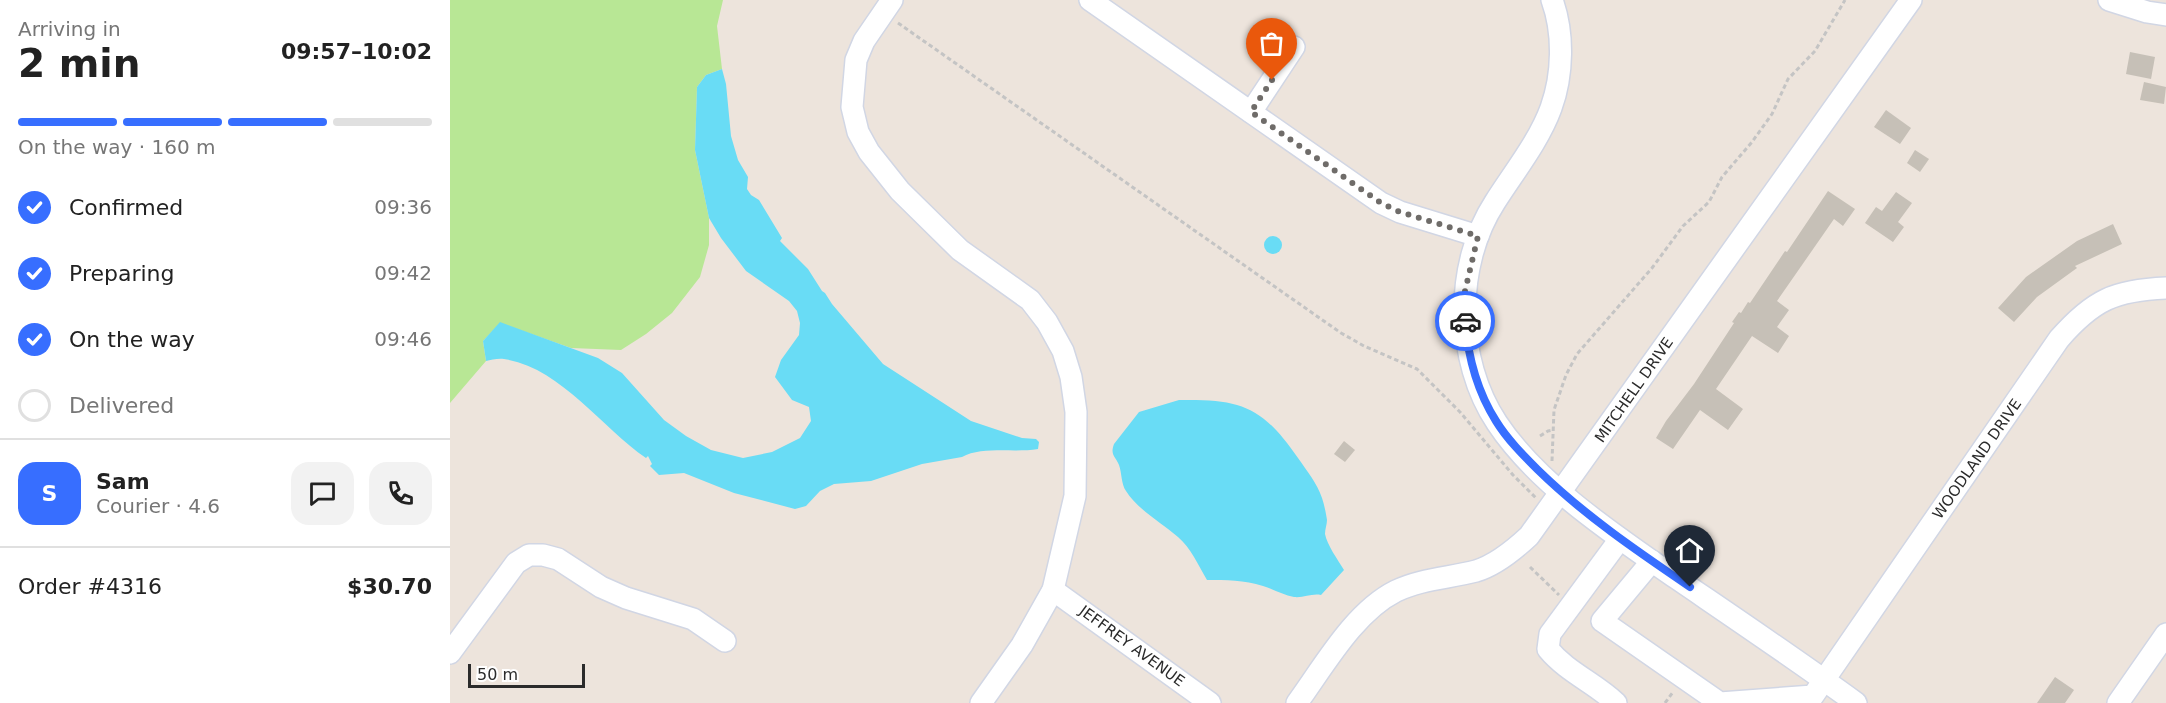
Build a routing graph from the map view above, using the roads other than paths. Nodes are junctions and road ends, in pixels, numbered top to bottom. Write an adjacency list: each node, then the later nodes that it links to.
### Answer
1 (1090, 0): 8 (street)
2 (1552, 0): 9 (street)
3 (1911, 0): 11 (street, MITCHELL DRIVE)
4 (2109, 0): 6 (street)
5 (888, 6): 14 (street)
6 (2166, 15)
7 (1294, 47): 8 (street)
8 (1251, 112): 9 (street)
9 (1478, 236): 11 (street)
10 (2166, 288): 18 (street, WOODLAND DRIVE)
11 (1556, 499): 12 (street); 21 (street, MITCHELL DRIVE)
12 (1620, 539): 13 (street); 22 (street)
13 (1652, 561): 18 (street); 18 (street, WOODLAND DRIVE)
14 (1053, 590): 19 (street); 20 (street, JEFFREY AVENUE)
15 (2166, 634): 24 (street)
16 (725, 641): 17 (street)
17 (450, 653)
18 (1824, 680): 23 (street)
19 (981, 703)
20 (1210, 703)
21 (1297, 703)
22 (1616, 703)
23 (1856, 703)
24 (2118, 703)

